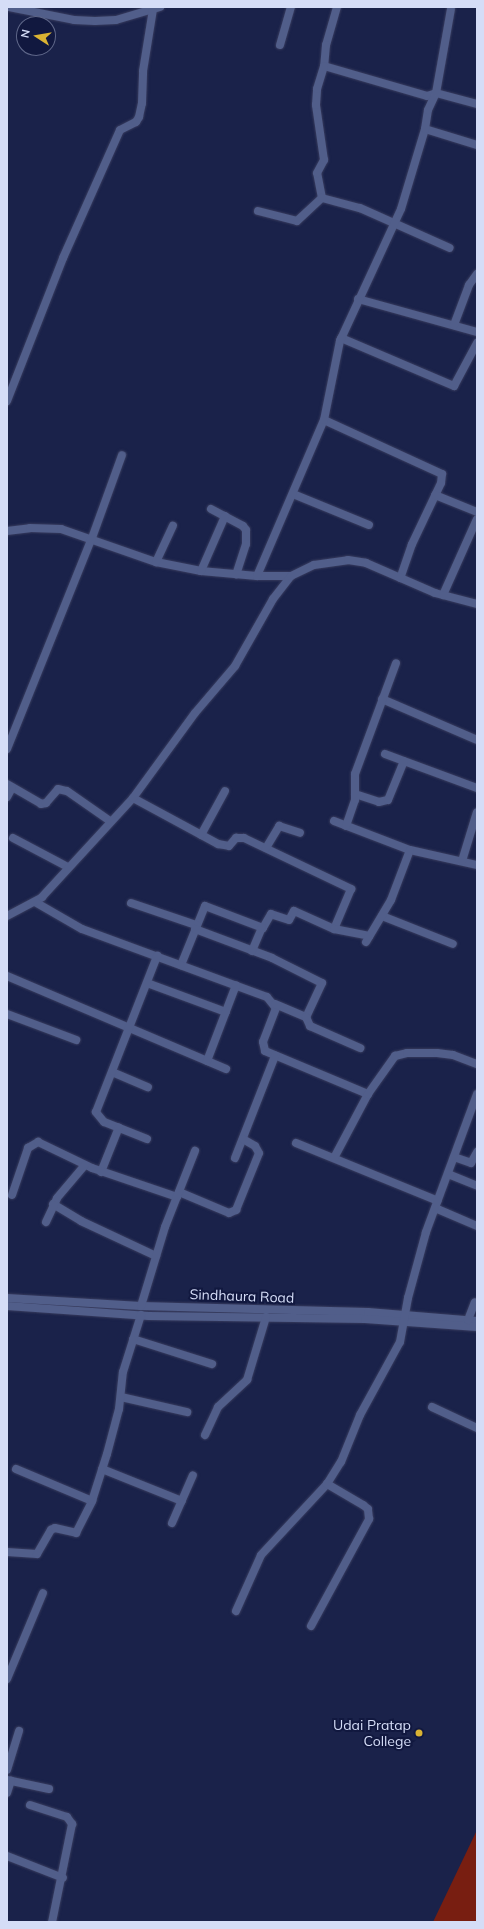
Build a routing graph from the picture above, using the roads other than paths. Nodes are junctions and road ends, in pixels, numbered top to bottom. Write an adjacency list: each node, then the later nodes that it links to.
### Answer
1 (9, 7): 4 (street)
2 (291, 7): 6 (street)
3 (337, 7): 7 (street)
4 (157, 8): 22 (street)
5 (451, 9): 8 (street)
6 (280, 45)
7 (324, 66): 8 (street); 12 (street)
8 (436, 93): 9 (street); 10 (street)
9 (477, 104)
10 (425, 129): 11 (street); 14 (street)
11 (477, 145)
12 (322, 198): 13 (street); 14 (street)
13 (258, 211)
14 (396, 223): 15 (street); 17 (street)
15 (450, 248)
16 (477, 274): 18 (street)
17 (358, 299): 18 (street); 20 (street)
18 (454, 325): 19 (street)
19 (477, 332)
20 (341, 338): 21 (street); 23 (street)
21 (477, 343)
22 (7, 401)
23 (324, 420): 25 (street); 26 (street)
24 (122, 455): 34 (street)
25 (293, 494): 31 (street); 38 (street)
26 (435, 495): 28 (street); 40 (street)
27 (211, 509): 29 (street)
28 (477, 512)
29 (225, 516): 36 (street); 37 (street)
30 (477, 519): 41 (street)
31 (369, 525)
32 (173, 526): 35 (street)
33 (7, 530): 34 (street)
34 (92, 538): 35 (street); 46 (street)
35 (156, 562): 36 (street)
36 (201, 571): 37 (street)
37 (236, 574): 38 (street)
38 (257, 576): 39 (street)
39 (291, 576): 40 (street); 54 (street)
40 (400, 578): 41 (street)
41 (443, 595): 42 (street)
42 (477, 604)
43 (396, 664): 44 (street)
44 (382, 699): 45 (street); 52 (street)
45 (477, 740)
46 (7, 749)
47 (385, 754): 48 (street)
48 (404, 761): 50 (street); 52 (street)
49 (10, 786): 53 (street); 56 (street)
50 (477, 788)
51 (225, 791): 60 (street)
52 (355, 794): 58 (street)
53 (7, 797)
54 (132, 798): 56 (street); 60 (street)
55 (477, 812): 64 (street)
56 (110, 821): 66 (street)
57 (334, 821): 58 (street)
58 (346, 826): 63 (street)
59 (300, 833): 62 (street)
60 (200, 835): 62 (street)
61 (13, 838): 66 (street)
62 (266, 848): 73 (street)
63 (410, 850): 64 (street); 70 (street)
64 (462, 861): 65 (street)
65 (477, 865)
66 (68, 867): 67 (street)
67 (35, 902): 69 (street); 76 (street)
68 (131, 904): 71 (street)
69 (9, 913)
70 (382, 916): 73 (street); 74 (street)
71 (195, 927): 72 (street); 75 (street); 77 (street)
72 (262, 928): 73 (street); 75 (street)
73 (334, 929)
74 (454, 944)
75 (252, 951): 84 (street)
76 (157, 956): 77 (street); 79 (street)
77 (181, 965): 80 (street)
78 (7, 976): 85 (street)
79 (147, 982): 82 (street); 85 (street)
80 (236, 985): 81 (street); 82 (street)
81 (275, 1004): 84 (street); 88 (street)
82 (226, 1012): 89 (street)
83 (7, 1014): 86 (street)
84 (306, 1017): 87 (street)
85 (130, 1029): 89 (street); 92 (street)
86 (76, 1040)
87 (360, 1048)
88 (275, 1056): 94 (street); 98 (street)
89 (207, 1060): 91 (street)
90 (477, 1064): 94 (street)
91 (226, 1068)
92 (112, 1072): 93 (street); 96 (street)
93 (148, 1087)
94 (368, 1094): 104 (street)
95 (477, 1094): 102 (street)
96 (119, 1128): 97 (street); 106 (street)
97 (147, 1139)
98 (243, 1139): 103 (street); 110 (street)
99 (296, 1143): 104 (street)
100 (195, 1151): 110 (street)
101 (477, 1152): 102 (street)
102 (454, 1157): 107 (street)
103 (235, 1158)
104 (334, 1158): 112 (street)
105 (84, 1165): 106 (street); 109 (street); 111 (street)
106 (101, 1172): 110 (street)
107 (448, 1174): 108 (street); 112 (street)
108 (477, 1186)
109 (12, 1195)
110 (178, 1195): 115 (street)
111 (54, 1204): 113 (street); 115 (street)
112 (436, 1204): 114 (street); 122 (street)
113 (46, 1222)
114 (477, 1226)
115 (156, 1256): 119 (street)
116 (7, 1298): 119 (street, Sindhaura Road)
117 (475, 1302): 123 (street)
118 (7, 1306): 120 (street)
119 (141, 1306): 122 (street, Sindhaura Road)
120 (141, 1315): 121 (street); 126 (street)
121 (266, 1317): 122 (street); 132 (street)
122 (406, 1318): 123 (street, Sindhaura Road); 125 (street); 136 (street)
123 (468, 1320): 124 (street, Sindhaura Road)
124 (477, 1321)
125 (477, 1327)
126 (133, 1339): 127 (street); 128 (street)
127 (212, 1364)
128 (121, 1397): 130 (street); 134 (street)
129 (432, 1407): 131 (street)
130 (187, 1412)
131 (477, 1428)
132 (205, 1435)
133 (16, 1468): 137 (street)
134 (102, 1469): 137 (street); 138 (street)
135 (193, 1475): 138 (street)
136 (327, 1484): 142 (street); 143 (street)
137 (92, 1501): 140 (street)
138 (182, 1501): 139 (street)
139 (172, 1523)
140 (7, 1552)
141 (43, 1593): 144 (street)
142 (236, 1611)
143 (311, 1626)
144 (7, 1679)
145 (19, 1731): 146 (street)
146 (7, 1770)
147 (9, 1781): 148 (street); 149 (street)
148 (49, 1789)
149 (7, 1793)
150 (30, 1805): 152 (street)
151 (7, 1856): 152 (street)
152 (63, 1878): 153 (street)
153 (52, 1922)

